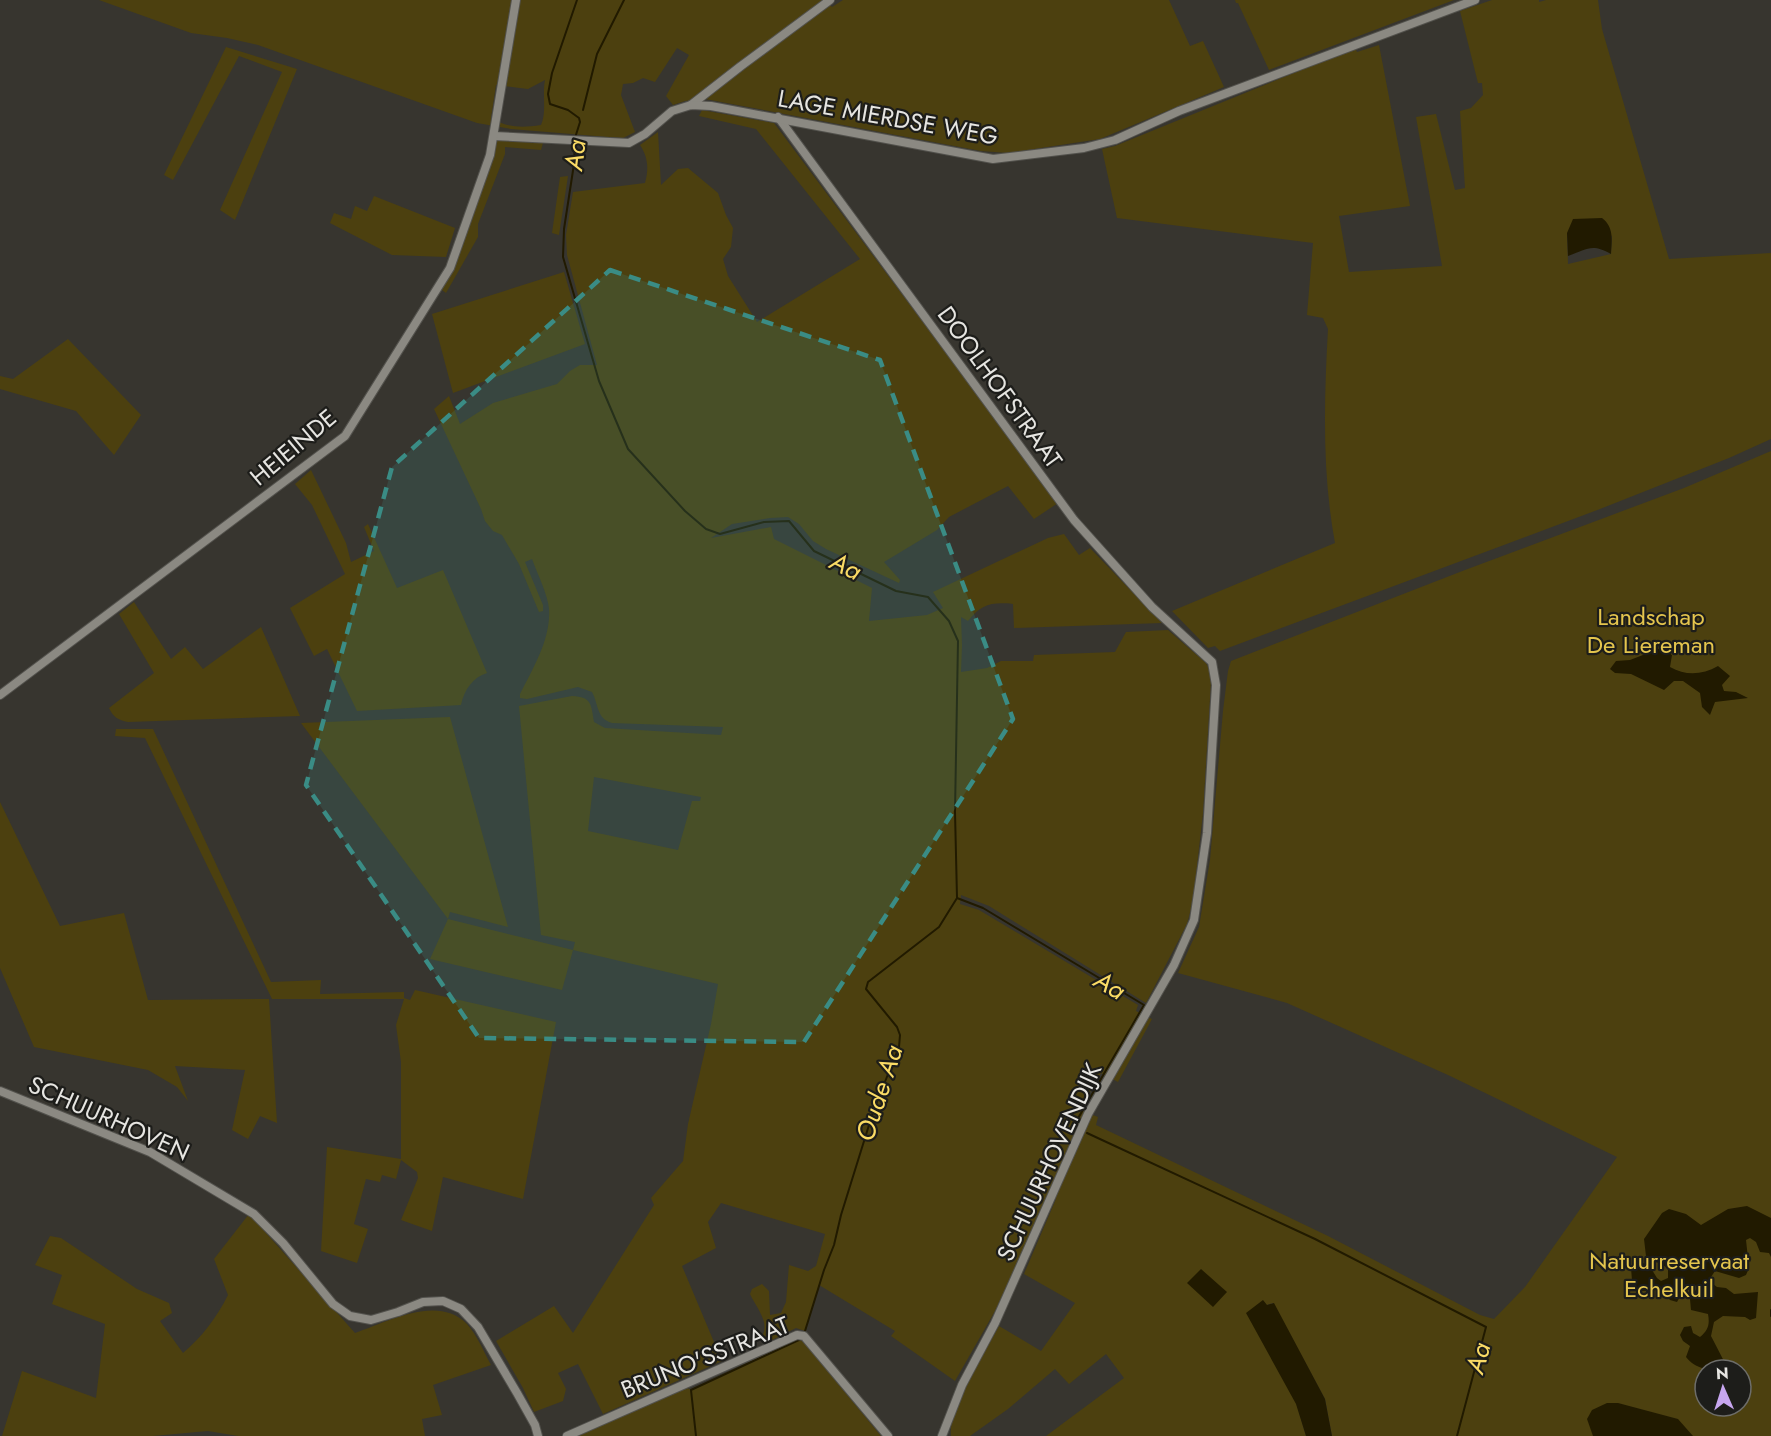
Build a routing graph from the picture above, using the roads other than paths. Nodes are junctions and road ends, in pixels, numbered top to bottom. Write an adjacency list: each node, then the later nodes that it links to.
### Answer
1 (516, 0): 6 (street, HEIEINDE)
2 (830, 0): 4 (street)
3 (1475, 0): 5 (street, LAGE MIERDSE WEG)
4 (691, 105): 5 (street, LAGE MIERDSE WEG); 6 (street)
5 (778, 117): 7 (street, DOOLHOFSTRAAT)
6 (494, 136): 8 (street, HEIEINDE)
7 (1212, 662): 10 (street, SCHUURHOVENDIJK)
8 (0, 695)
9 (0, 1091): 11 (street, SCHUURHOVEN)
10 (943, 1434)
11 (538, 1436)
12 (567, 1436): 13 (street, BRUNO'SSTRAAT)
13 (888, 1436)

